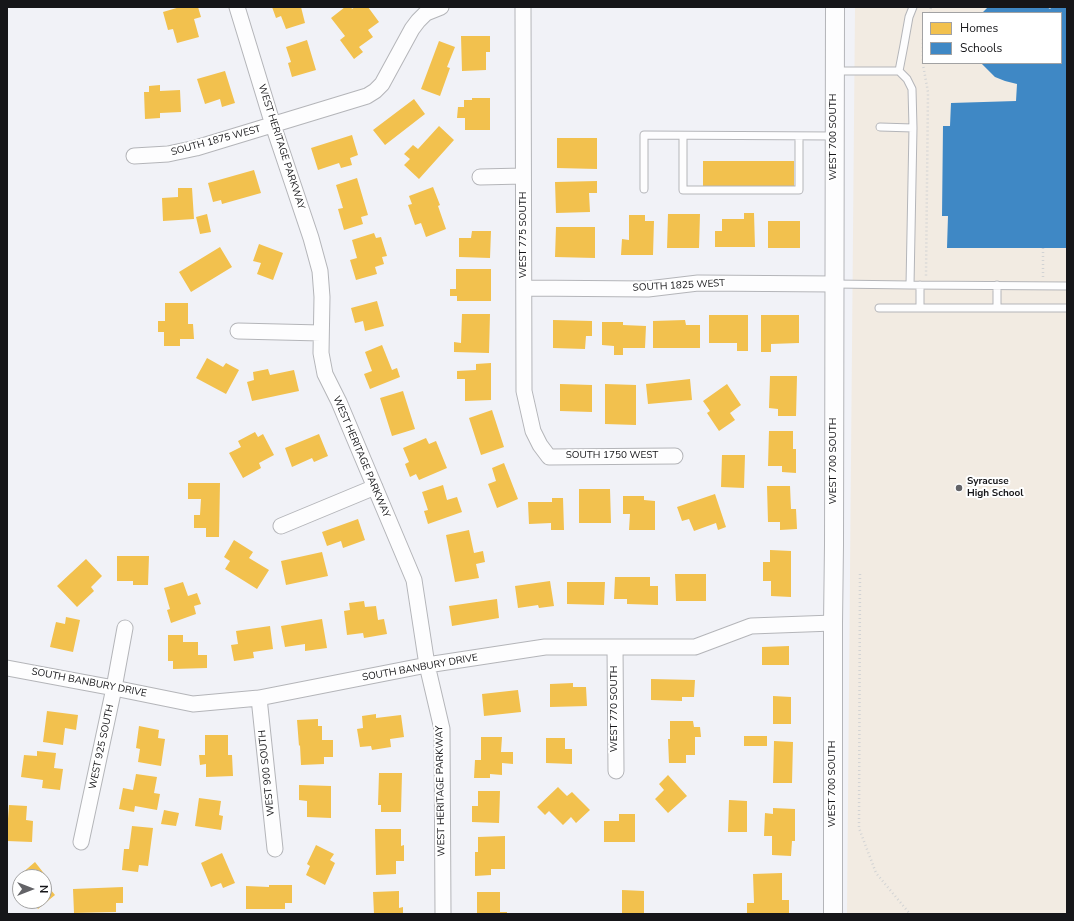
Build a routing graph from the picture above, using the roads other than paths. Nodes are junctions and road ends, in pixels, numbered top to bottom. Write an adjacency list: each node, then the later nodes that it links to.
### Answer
1 (237, 7): 8 (street, WEST HERITAGE PARKWAY)
2 (441, 7): 8 (street, SOUTH 1875 WEST)
3 (523, 7): 15 (street, WEST 775 SOUTH)
4 (834, 7): 6 (street, WEST 700 SOUTH)
5 (913, 7): 7 (lane)
6 (834, 71): 7 (lane); 13 (street, WEST 700 SOUTH)
7 (899, 71): 10 (lane)
8 (273, 125): 14 (street, SOUTH 1875 WEST); 29 (street, WEST HERITAGE PARKWAY)
9 (880, 127): 10 (lane)
10 (913, 128): 19 (lane)
11 (683, 136): 12 (lane); 12 (lane); 17 (lane)
12 (799, 136): 13 (lane)
13 (834, 136): 18 (street, WEST 700 SOUTH)
14 (134, 156)
15 (523, 176): 16 (street); 23 (street, WEST 775 SOUTH)
16 (480, 177)
17 (644, 189)
18 (834, 284): 19 (lane); 23 (street, SOUTH 1825 WEST); 34 (street, WEST 700 SOUTH)
19 (910, 285): 20 (lane)
20 (920, 285): 21 (lane); 25 (lane)
21 (997, 285): 22 (lane); 26 (lane)
22 (1067, 286)
23 (524, 288): 31 (street, WEST 775 SOUTH)
24 (880, 308): 25 (lane)
25 (920, 308): 26 (lane)
26 (997, 308): 27 (lane)
27 (1067, 308)
28 (238, 331): 29 (street)
29 (321, 333): 32 (street, WEST HERITAGE PARKWAY)
30 (675, 456): 31 (street, SOUTH 1750 WEST)
31 (548, 457)
32 (374, 487): 33 (street); 37 (street, WEST HERITAGE PARKWAY)
33 (281, 526)
34 (833, 623): 36 (street, SOUTH BANBURY DRIVE); 45 (street, WEST 700 SOUTH)
35 (125, 628): 39 (street, WEST 925 SOUTH)
36 (615, 647): 37 (street, SOUTH BANBURY DRIVE); 41 (street, WEST 770 SOUTH)
37 (427, 665): 40 (street, SOUTH BANBURY DRIVE); 44 (street, WEST HERITAGE PARKWAY)
38 (7, 668): 39 (street, SOUTH BANBURY DRIVE)
39 (114, 688): 40 (street, SOUTH BANBURY DRIVE); 42 (street, WEST 925 SOUTH)
40 (259, 698): 43 (street, WEST 900 SOUTH)
41 (616, 771)
42 (81, 842)
43 (275, 849)
44 (443, 914)
45 (833, 914)

